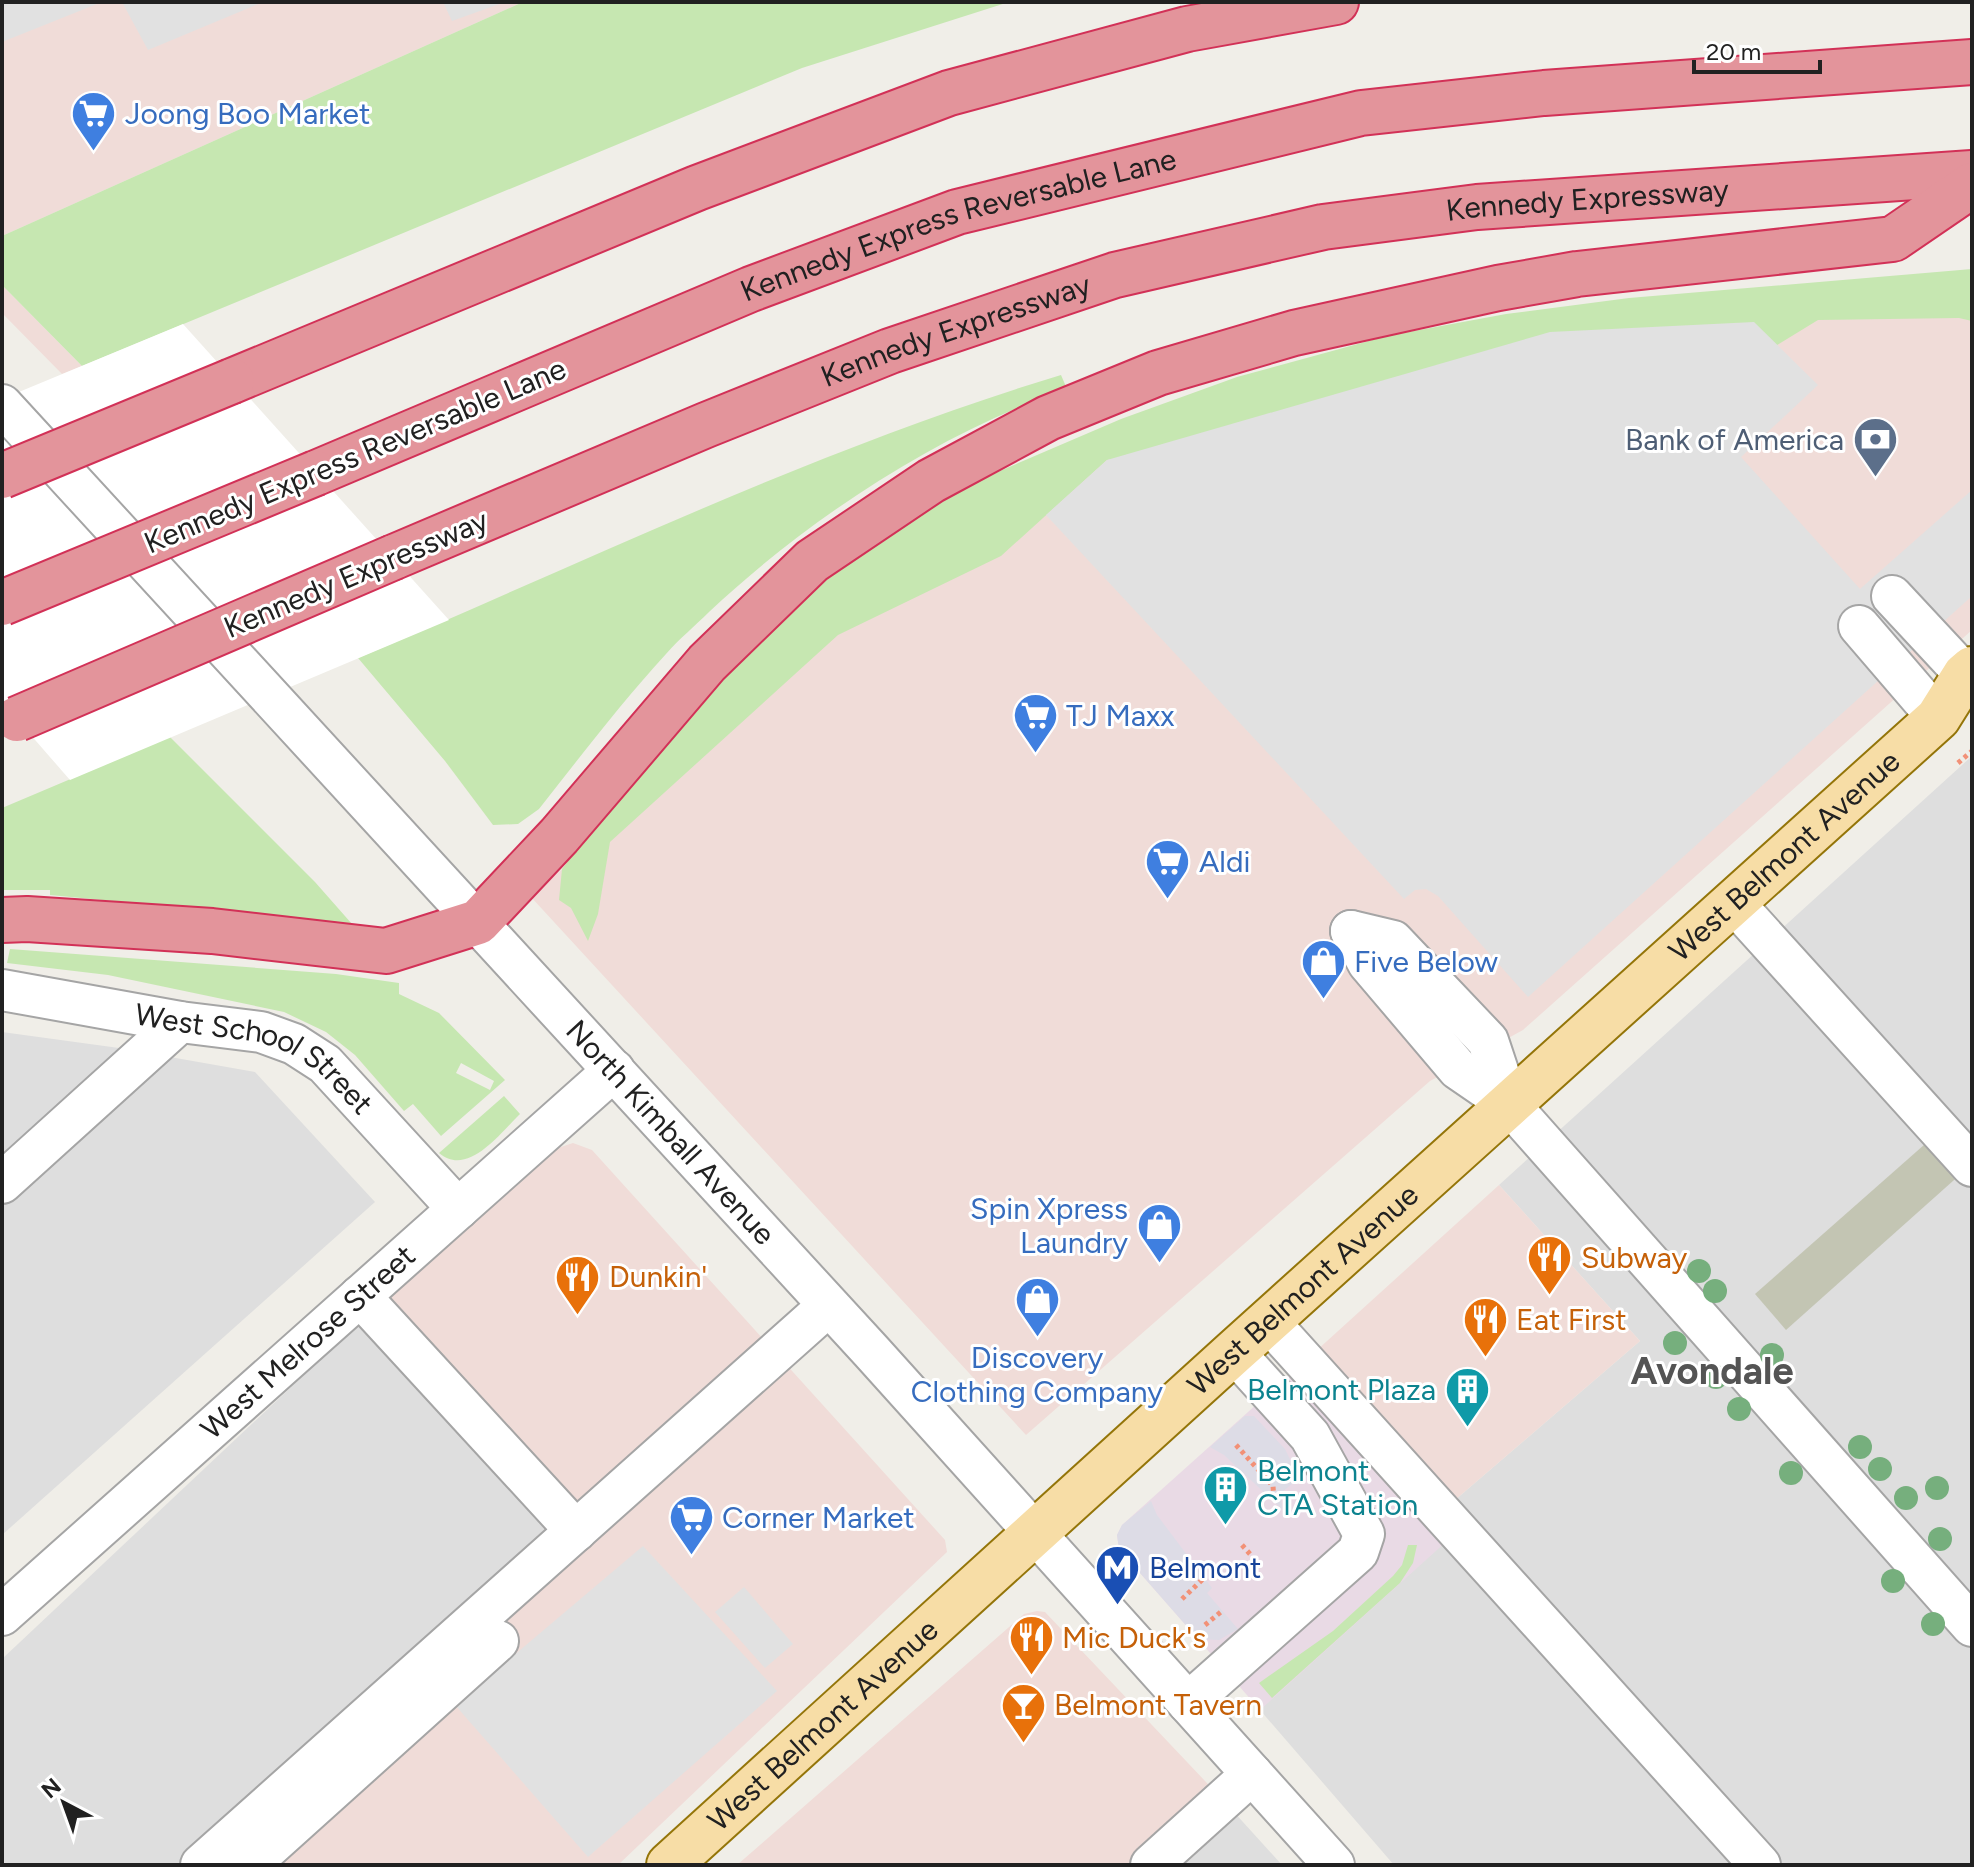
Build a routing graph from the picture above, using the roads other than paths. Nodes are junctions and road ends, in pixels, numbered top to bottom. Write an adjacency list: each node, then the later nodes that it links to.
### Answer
1 (1336, 2): 6 (highway, bridge)
2 (1972, 62): 8 (highway, Kennedy Express Reversable Lane, bridge)
3 (1972, 173): 11 (highway, Kennedy Expressway, bridge)
4 (1972, 185): 14 (highway)
5 (2, 405): 14 (street, North Kimball Avenue)
6 (2, 476)
7 (1892, 596): 10 (street)
8 (2, 603)
9 (1859, 626): 10 (street)
10 (1964, 691): 12 (main road, West Belmont Avenue)
11 (10, 722)
12 (1733, 902): 18 (main road, West Belmont Avenue); 19 (street)
13 (2, 920): 14 (highway)
14 (478, 922): 17 (street, North Kimball Avenue)
15 (2, 990): 16 (street, West School Street)
16 (180, 1022): 20 (street); 21 (street, West School Street)
17 (614, 1070): 21 (street, West Melrose Street); 23 (street, North Kimball Avenue)
18 (1509, 1104): 24 (main road, West Belmont Avenue); 29 (street)
19 (1972, 1166)
20 (2, 1183)
21 (458, 1209): 22 (street, West Melrose Street)
22 (360, 1296): 26 (street); 28 (street, West Melrose Street)
23 (828, 1306): 26 (street); 27 (street, North Kimball Avenue)
24 (1268, 1321): 25 (main road, West Belmont Avenue); 38 (street)
25 (1234, 1352): 27 (main road, West Belmont Avenue); 31 (street)
26 (576, 1531): 33 (street)
27 (1036, 1534): 31 (street, North Kimball Avenue); 35 (main road, West Belmont Avenue)
28 (2, 1615)
29 (1972, 1626)
30 (498, 1641): 34 (street)
31 (1188, 1703): 32 (street, North Kimball Avenue)
32 (1252, 1774): 36 (street); 37 (street, North Kimball Avenue)
33 (201, 1865)
34 (249, 1865)
35 (669, 1865)
36 (1151, 1865)
37 (1334, 1865)
38 (1760, 1865)

